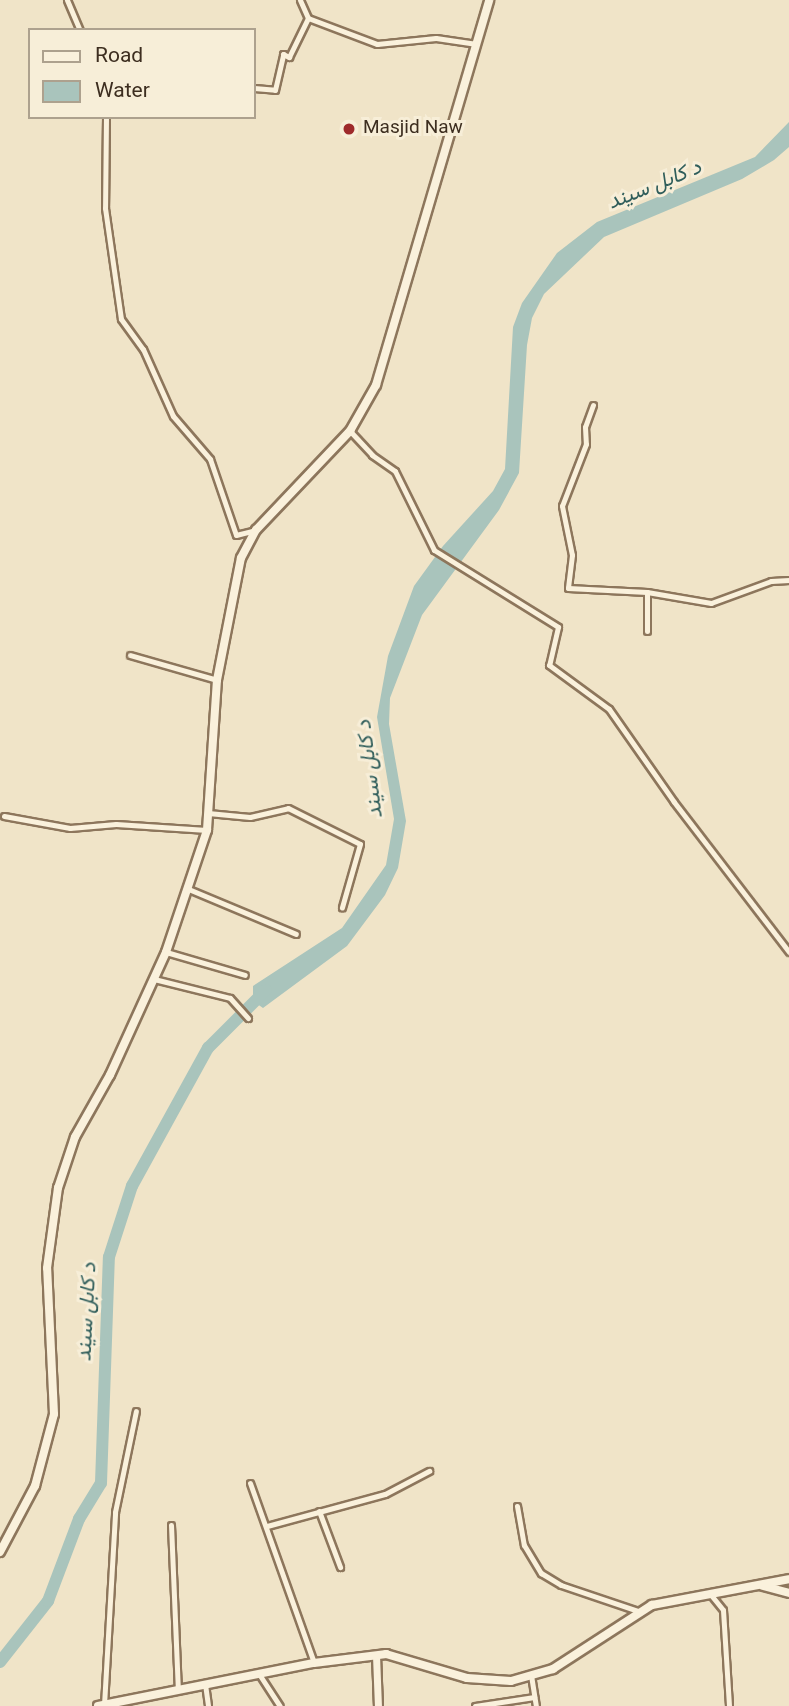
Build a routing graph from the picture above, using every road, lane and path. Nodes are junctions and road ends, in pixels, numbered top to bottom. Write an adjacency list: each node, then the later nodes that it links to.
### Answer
1 (67, 0): 5 (street)
2 (300, 0): 4 (street)
3 (489, 0): 6 (main road)
4 (308, 18): 6 (street); 7 (street)
5 (79, 28)
6 (477, 44): 10 (main road)
7 (256, 88)
8 (106, 119): 11 (street)
9 (593, 405): 13 (street)
10 (350, 431): 11 (main road); 23 (street)
11 (256, 530): 16 (main road)
12 (789, 580): 13 (street)
13 (647, 592): 14 (street)
14 (648, 631)
15 (130, 655): 16 (street)
16 (217, 680): 17 (main road)
17 (208, 813): 19 (main road); 21 (street)
18 (4, 816): 19 (street)
19 (207, 830): 20 (main road)
20 (186, 888): 22 (street); 24 (main road)
21 (342, 907)
22 (296, 934)
23 (789, 952)
24 (166, 953): 25 (street); 26 (main road)
25 (245, 975)
26 (154, 979): 27 (street); 35 (main road)
27 (248, 1018)
28 (136, 1411): 49 (street)
29 (429, 1471): 32 (street)
30 (250, 1483): 34 (street)
31 (517, 1506): 41 (street)
32 (319, 1511): 34 (street); 36 (street)
33 (171, 1525): 47 (street)
34 (267, 1526): 43 (street)
35 (0, 1552)
36 (340, 1567)
37 (789, 1579): 38 (main road)
38 (760, 1585): 39 (main road); 40 (main road)
39 (789, 1593)
40 (711, 1595): 41 (main road); 55 (street)
41 (641, 1612): 45 (main road)
42 (376, 1655): 43 (main road); 45 (main road); 52 (street)
43 (314, 1663): 44 (main road)
44 (259, 1674): 46 (main road); 51 (street)
45 (531, 1675): 48 (street)
46 (205, 1684): 47 (main road); 50 (street)
47 (177, 1690): 49 (main road)
48 (534, 1697): 53 (street); 54 (street)
49 (101, 1705)
50 (208, 1706)
51 (280, 1706)
52 (378, 1706)
53 (475, 1706)
54 (536, 1706)
55 (729, 1706)

